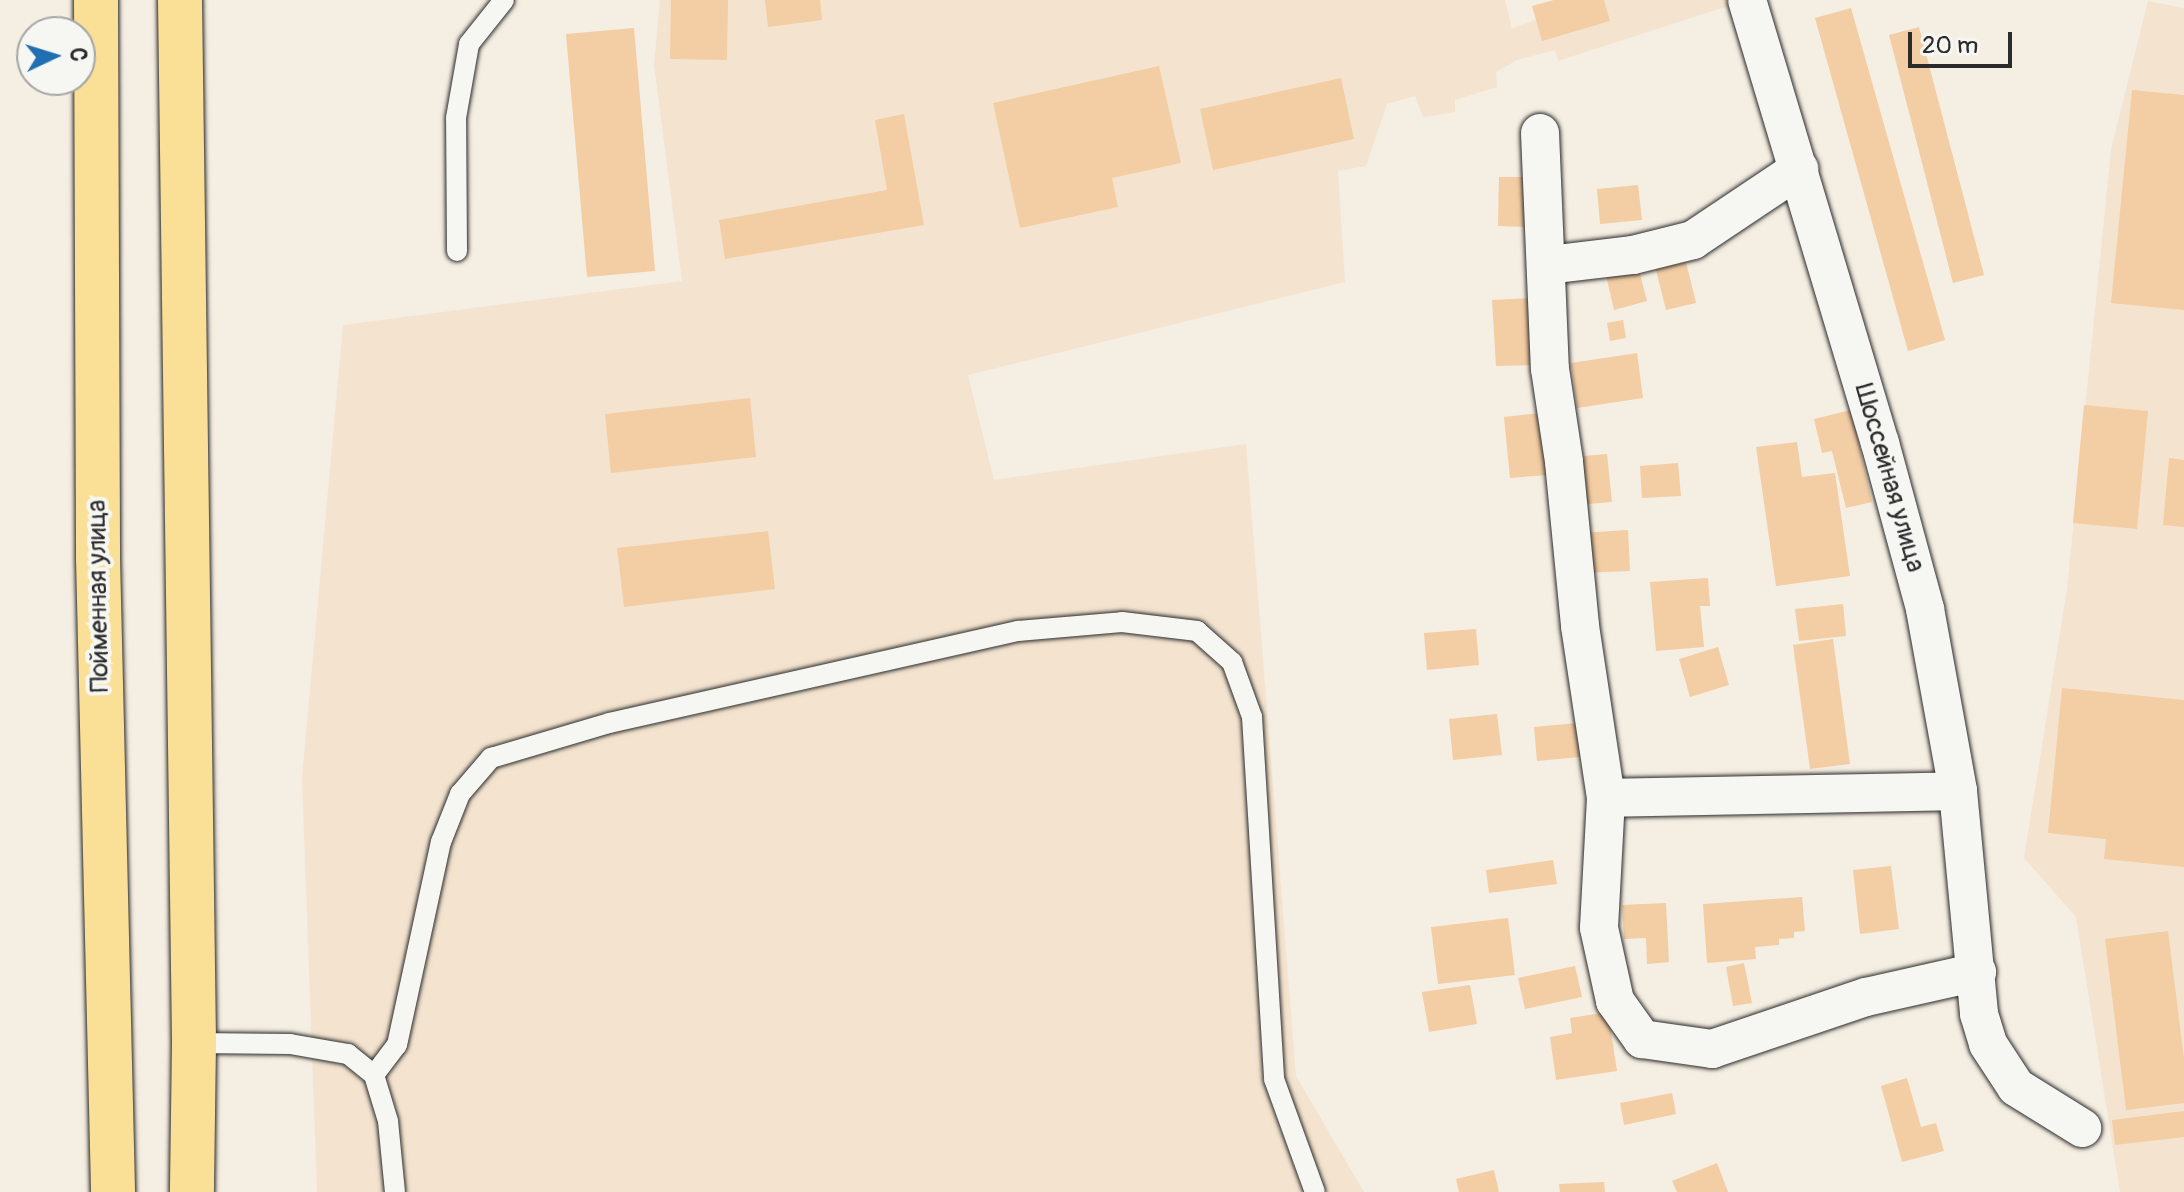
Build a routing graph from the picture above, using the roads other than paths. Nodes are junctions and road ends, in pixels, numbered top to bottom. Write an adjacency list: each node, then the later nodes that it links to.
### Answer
1 (96, 0): 15 (main road, Пойменная улица)
2 (180, 0): 12 (main road)
3 (504, 0): 7 (lane)
4 (1747, 0): 6 (street, Шоссейная улица)
5 (1540, 133): 8 (street)
6 (1799, 169): 8 (street); 9 (street, Шоссейная улица)
7 (457, 251)
8 (1548, 265): 10 (street)
9 (1958, 791): 10 (street); 11 (street, Шоссейная улица)
10 (1606, 798): 11 (street)
11 (1977, 972): 14 (street, Шоссейная улица)
12 (194, 1043): 13 (lane); 16 (main road)
13 (374, 1075): 17 (lane); 18 (lane)
14 (2082, 1128)
15 (113, 1192)
16 (192, 1192)
17 (395, 1192)
18 (1315, 1192)

